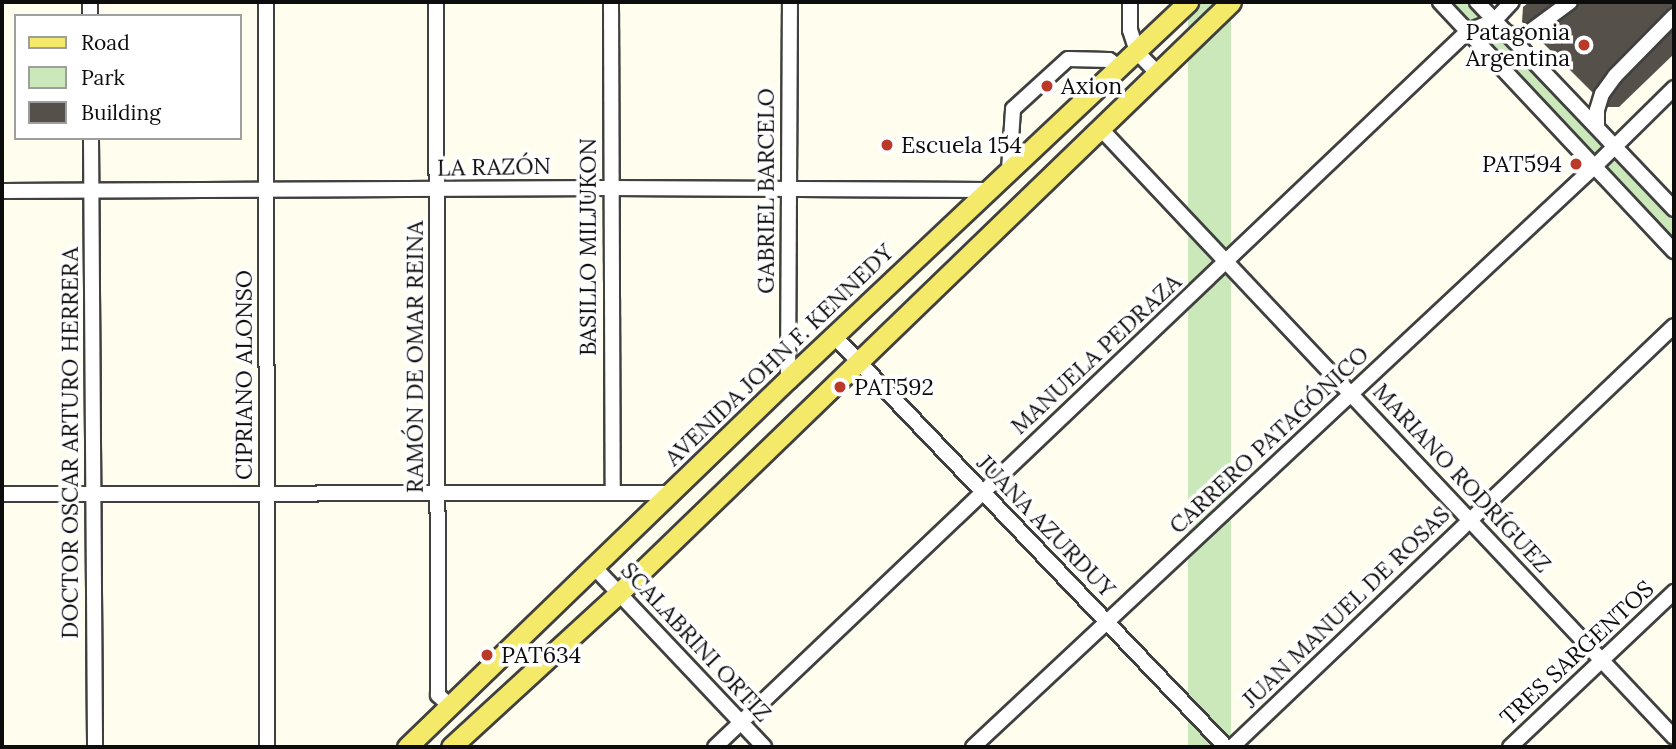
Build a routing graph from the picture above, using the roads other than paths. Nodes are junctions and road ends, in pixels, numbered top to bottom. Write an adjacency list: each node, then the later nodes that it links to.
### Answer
1 (266, 2): 32 (street, CIPRIANO ALONSO)
2 (436, 2): 29 (street, RAMÓN DE OMAR REINA)
3 (611, 2): 26 (street, BASILLO MILJUKON)
4 (790, 2): 27 (street, GABRIEL BARCELO)
5 (1130, 2): 16 (street)
6 (1188, 2): 16 (main road, AVENIDA JOHN F. KENNEDY)
7 (1231, 2): 18 (main road)
8 (1440, 2): 14 (street)
9 (1477, 2): 13 (street)
10 (1512, 2): 13 (street, MANUELA PEDRAZA)
11 (1570, 2): 15 (street)
12 (1674, 16): 20 (street)
13 (1494, 21): 14 (street, MANUELA PEDRAZA); 15 (street)
14 (1468, 32): 24 (street); 35 (street, MANUELA PEDRAZA)
15 (1506, 33): 20 (street)
16 (1136, 52): 17 (main road, AVENIDA JOHN F. KENNEDY); 18 (street)
17 (1120, 68): 25 (main road, AVENIDA JOHN F. KENNEDY); 25 (street)
18 (1157, 73): 21 (main road)
19 (1674, 88): 23 (street)
20 (1597, 127): 23 (street)
21 (1101, 129): 35 (street, MARIANO RODRÍGUEZ); 38 (main road)
22 (91, 140): 28 (street, DOCTOR OSCAR ARTURO HERRERA)
23 (1615, 147): 24 (street, CARRERO PATAGÓNICO); 33 (street)
24 (1595, 166): 34 (street); 40 (street, CARRERO PATAGÓNICO)
25 (1009, 170): 30 (main road, AVENIDA JOHN F. KENNEDY)
26 (610, 188): 27 (street, LA RAZÓN); 29 (street, LA RAZÓN); 43 (street, BASILLO MILJUKON)
27 (789, 188): 30 (street, LA RAZÓN); 39 (street, GABRIEL BARCELO)
28 (91, 190): 31 (street, LA RAZÓN); 32 (street, LA RAZÓN); 47 (street, DOCTOR OSCAR ARTURO HERRERA)
29 (438, 190): 32 (street, LA RAZÓN); 41 (street, RAMÓN DE OMAR REINA)
30 (987, 190): 37 (main road, AVENIDA JOHN F. KENNEDY)
31 (2, 191)
32 (266, 191): 45 (street, CIPRIANO ALONSO)
33 (1674, 209)
34 (1674, 251)
35 (1227, 263): 40 (street, MARIANO RODRÍGUEZ); 42 (street, MANUELA PEDRAZA)
36 (1674, 326): 48 (street, JUAN MANUEL DE ROSAS)
37 (835, 337): 38 (street, JUANA AZURDUY); 39 (main road, AVENIDA JOHN F. KENNEDY)
38 (858, 362): 42 (street, JUANA AZURDUY); 51 (main road)
39 (788, 379): 44 (main road, AVENIDA JOHN F. KENNEDY)
40 (1352, 395): 48 (street, MARIANO RODRÍGUEZ); 52 (street, CARRERO PATAGÓNICO)
41 (439, 491): 43 (street); 45 (street); 54 (street, RAMÓN DE OMAR REINA)
42 (982, 491): 52 (street, JUANA AZURDUY); 55 (street, MANUELA PEDRAZA)
43 (613, 492): 44 (street)
44 (672, 492): 49 (main road, AVENIDA JOHN F. KENNEDY)
45 (267, 493): 47 (street); 58 (street, CIPRIANO ALONSO)
46 (2, 494): 47 (street)
47 (93, 494): 57 (street, DOCTOR OSCAR ARTURO HERRERA)
48 (1470, 520): 53 (street, MARIANO RODRÍGUEZ); 65 (street, JUAN MANUEL DE ROSAS)
49 (595, 568): 51 (street, SCALABRINI ORTIZ); 54 (main road, AVENIDA JOHN F. KENNEDY)
50 (1674, 592): 53 (street, TRES SARGENTOS)
51 (618, 594): 55 (street, SCALABRINI ORTIZ); 60 (main road)
52 (1106, 622): 63 (street, CARRERO PATAGÓNICO); 64 (street, JUANA AZURDUY)
53 (1603, 661): 56 (street, MARIANO RODRÍGUEZ); 66 (street, TRES SARGENTOS)
54 (450, 706): 59 (main road, AVENIDA JOHN F. KENNEDY)
55 (741, 723): 61 (street, MANUELA PEDRAZA); 62 (street, SCALABRINI ORTIZ)
56 (1674, 737)
57 (95, 747)
58 (267, 747)
59 (407, 747)
60 (451, 747)
61 (715, 747)
62 (764, 747)
63 (973, 747)
64 (1226, 747)
65 (1232, 747)
66 (1510, 747)

